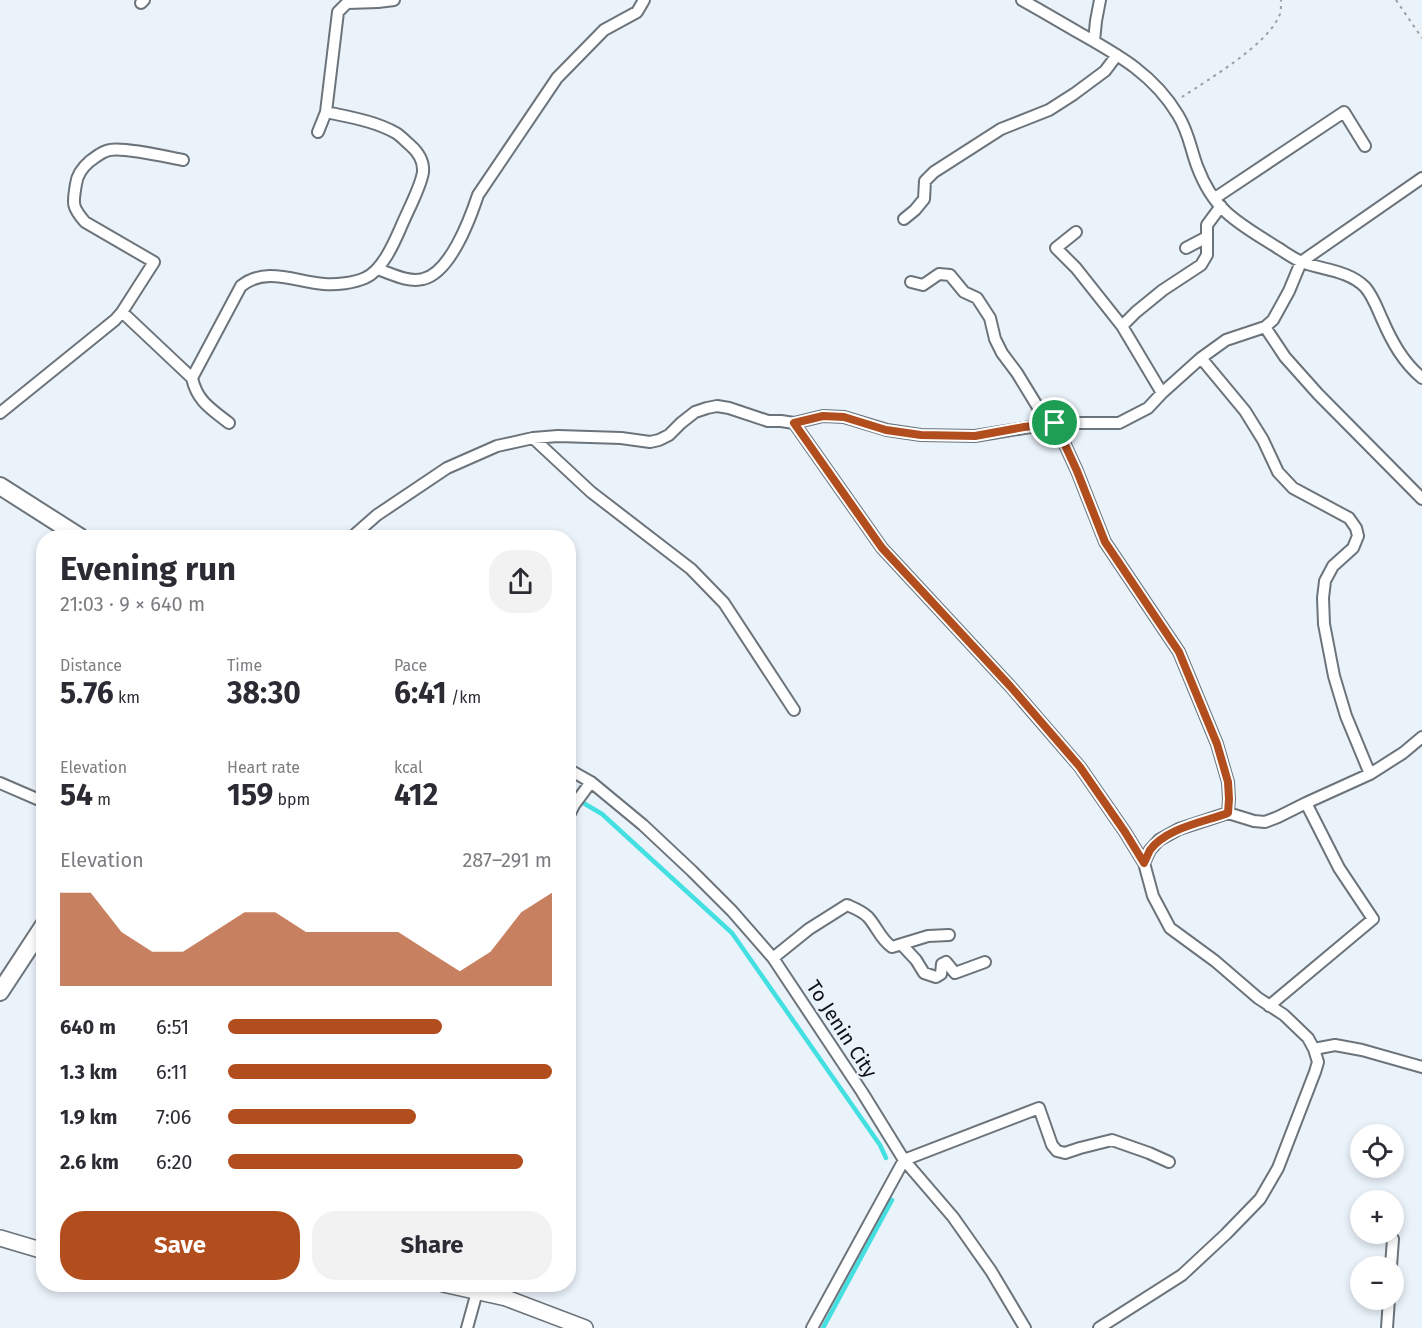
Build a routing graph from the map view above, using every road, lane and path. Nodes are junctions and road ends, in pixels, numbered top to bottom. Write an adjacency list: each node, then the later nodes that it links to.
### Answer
1 (394, 0): 11 (street)
2 (644, 0): 22 (street)
3 (1022, 0): 8 (street)
4 (1100, 0): 8 (street)
5 (1281, 0): 10 (path)
6 (1396, 0): 7 (path)
7 (1422, 38)
8 (1094, 41): 9 (street)
9 (1117, 55): 10 (street); 17 (street)
10 (1171, 104): 16 (street)
11 (326, 112): 12 (street); 22 (street)
12 (318, 132)
13 (1365, 146): 16 (street)
14 (183, 160): 24 (street)
15 (1422, 178): 21 (street)
16 (1218, 202): 19 (street); 21 (street)
17 (904, 219)
18 (1076, 232): 25 (street)
19 (1206, 237): 20 (street); 25 (street)
20 (1185, 248)
21 (1300, 262): 26 (street); 29 (street)
22 (377, 269): 28 (street)
23 (911, 282): 34 (street)
24 (122, 312): 28 (street); 31 (street)
25 (1122, 326): 30 (street)
26 (1265, 327): 27 (street); 38 (street)
27 (1201, 358): 30 (street); 45 (street)
28 (192, 378): 32 (street)
29 (1422, 378)
30 (1162, 393): 34 (street)
31 (0, 413)
32 (229, 423)
33 (794, 423): 34 (street); 35 (street); 52 (street)
34 (1055, 423): 51 (street)
35 (533, 438): 41 (street); 42 (street)
36 (0, 486): 40 (main road)
37 (0, 497): 39 (main road)
38 (1422, 499)
39 (51, 530)
40 (69, 530)
41 (360, 530)
42 (794, 710)
43 (1422, 737): 45 (street)
44 (576, 774): 46 (street, To Jenin City)
45 (1370, 774): 50 (street)
46 (591, 782): 49 (street); 56 (street, To Jenin City)
47 (0, 783): 48 (street)
48 (36, 799)
49 (576, 803)
50 (1306, 803): 51 (street); 59 (street)
51 (1228, 813): 52 (street)
52 (1144, 863): 59 (street)
53 (949, 935): 55 (street)
54 (36, 937): 58 (main road)
55 (902, 945): 56 (street); 57 (street)
56 (773, 958): 62 (street, To Jenin City)
57 (985, 962)
58 (0, 992)
59 (1269, 1006): 60 (street)
60 (1314, 1049): 61 (street); 72 (street)
61 (1422, 1067)
62 (904, 1160): 63 (street); 70 (street); 71 (street, To Jenin City)
63 (1169, 1162)
64 (0, 1238): 65 (street)
65 (36, 1249)
66 (477, 1292): 68 (street); 69 (street)
67 (1388, 1310): 73 (street)
68 (466, 1328)
69 (585, 1328)
70 (812, 1328)
71 (1025, 1328)
72 (1099, 1328)
73 (1387, 1328)

